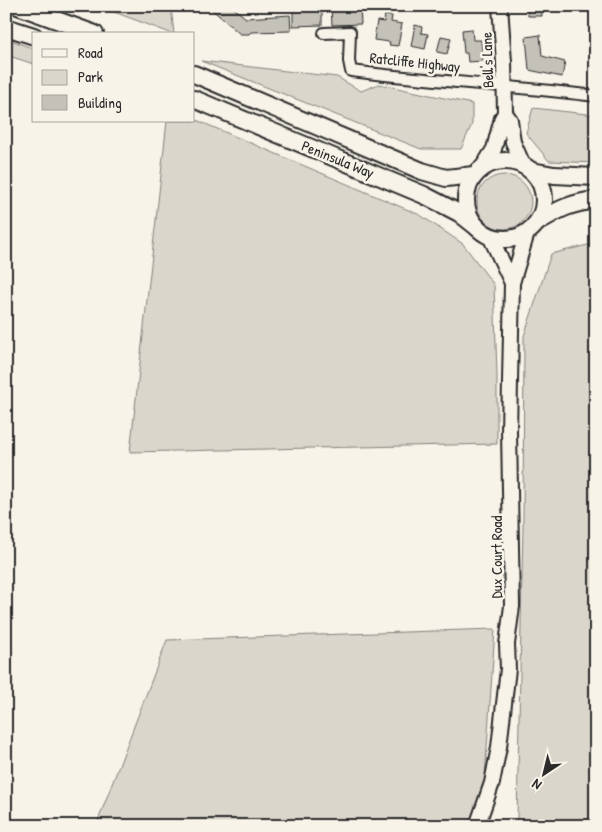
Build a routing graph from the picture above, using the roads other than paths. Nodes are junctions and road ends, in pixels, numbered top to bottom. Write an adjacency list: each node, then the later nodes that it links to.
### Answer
1 (18, 6): 4 (main road)
2 (500, 6): 8 (street, Bell's Lane)
3 (6, 27): 6 (main road)
4 (90, 32)
5 (324, 32): 8 (street, Ratcliffe Highway)
6 (32, 35)
7 (195, 74): 13 (main road, Peninsula Way)
8 (505, 88): 9 (street, Ratcliffe Highway); 11 (street, Bell's Lane)
9 (596, 96)
10 (195, 100): 17 (main road, Peninsula Way)
11 (505, 113): 12 (street, Bell's Lane); 13 (street, Bell's Lane)
12 (528, 168): 13 (main road); 14 (main road); 16 (main road)
13 (478, 172): 17 (main road)
14 (596, 176)
15 (596, 200): 16 (main road)
16 (532, 228): 17 (main road); 18 (street, Dux Court Road)
17 (484, 232): 18 (street, Dux Court Road)
18 (512, 283): 19 (street, Dux Court Road)
19 (479, 822): 20 (lane)
20 (498, 826)

